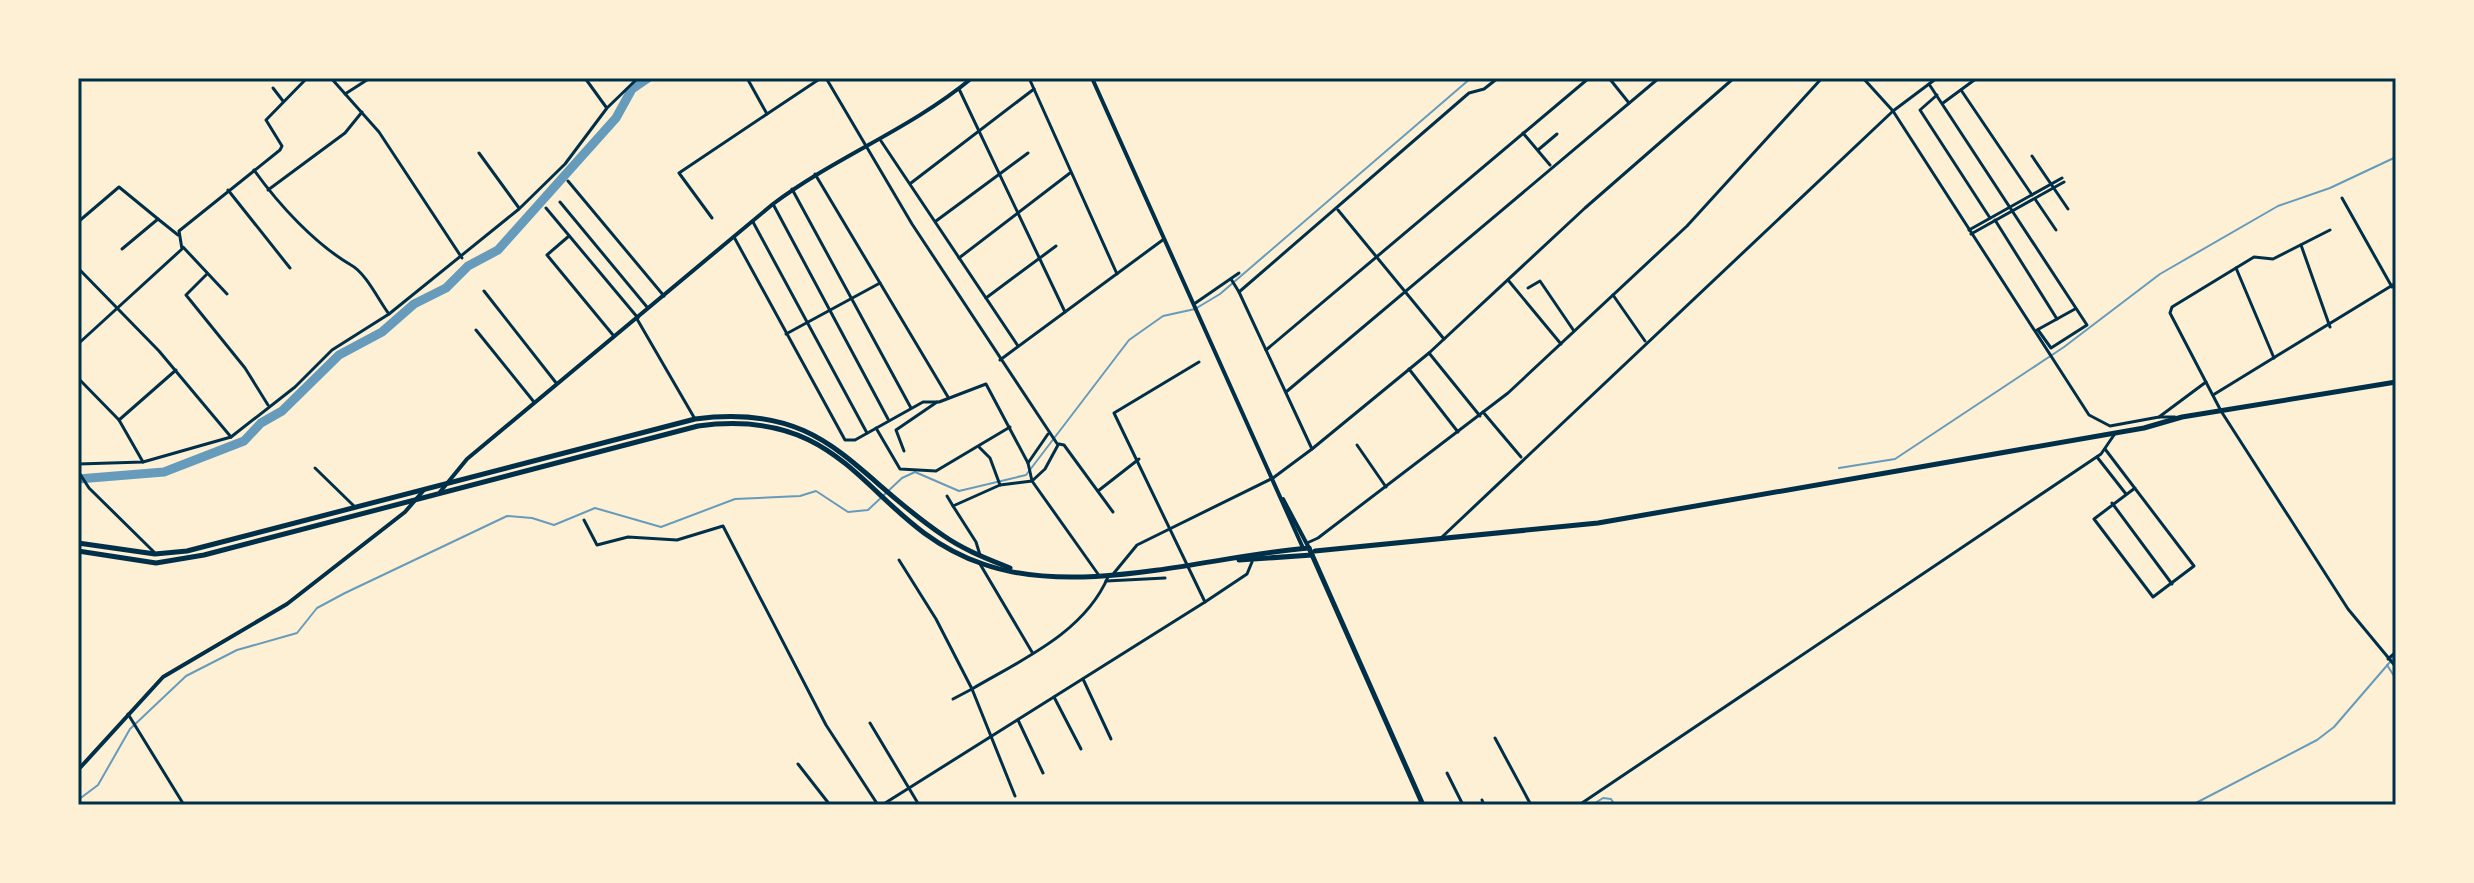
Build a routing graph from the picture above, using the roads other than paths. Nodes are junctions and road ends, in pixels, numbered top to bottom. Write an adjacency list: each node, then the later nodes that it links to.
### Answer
1 (307, 78): 30 (street)
2 (331, 78): 28 (street)
3 (370, 78): 28 (street)
4 (585, 78): 33 (street)
5 (638, 78): 21 (street)
6 (747, 78): 36 (street)
7 (823, 78): 36 (street); 41 (street)
8 (961, 78): 22 (street)
9 (972, 78): 22 (street)
10 (1029, 78): 26 (street)
11 (1092, 78): 80 (street)
12 (1498, 78): 66 (street)
13 (1589, 78): 38 (street)
14 (1609, 78): 31 (street)
15 (1659, 78): 31 (street)
16 (1734, 78): 96 (street)
17 (1822, 78): 104 (street)
18 (1863, 78): 34 (street)
19 (1937, 78): 23 (street)
20 (1977, 78): 27 (street)
21 (628, 80): 33 (street)
22 (965, 84): 25 (street)
23 (1929, 84): 29 (street); 34 (street)
24 (273, 88): 30 (street)
25 (959, 89): 37 (street); 40 (street)
26 (1034, 89): 37 (street); 48 (street)
27 (1961, 90): 32 (street); 58 (street)
28 (345, 94): 35 (street)
29 (1937, 94): 32 (street); 70 (street)
30 (283, 101): 47 (street)
31 (1630, 103): 102 (street)
32 (1943, 103): 63 (street)
33 (607, 108): 64 (street)
34 (1893, 111): 76 (street); 125 (street)
35 (362, 112): 57 (street); 86 (street)
36 (767, 114): 68 (street)
37 (979, 132): 50 (street); 53 (street)
38 (1523, 133): 42 (street); 85 (street)
39 (1557, 134): 42 (street)
40 (881, 141): 41 (street); 53 (street)
41 (865, 149): 49 (street); 132 (street)
42 (1538, 150): 46 (street)
43 (479, 153): 64 (street)
44 (1028, 153): 50 (street)
45 (2032, 156): 54 (street)
46 (1550, 165)
47 (254, 170): 56 (street); 57 (street)
48 (1071, 172): 67 (street); 94 (street)
49 (815, 174): 55 (street); 97 (street)
50 (998, 174): 67 (street); 71 (street)
51 (2063, 180): 54 (street)
52 (568, 181): 105 (street)
53 (911, 183): 71 (street)
54 (2052, 187): 58 (street); 65 (street)
55 (792, 189): 61 (street); 106 (street)
56 (228, 190): 77 (street); 90 (street)
57 (268, 190): 114 (street)
58 (2033, 197): 63 (street); 74 (street)
59 (2342, 198): 98 (street)
60 (560, 202): 111 (street)
61 (773, 204): 73 (street); 112 (street)
62 (546, 208): 78 (street)
63 (2012, 208): 70 (street); 110 (street)
64 (519, 209): 86 (street)
65 (2068, 209)
66 (1338, 210): 85 (street); 101 (street)
67 (1017, 216): 87 (street); 88 (street)
68 (712, 218)
69 (158, 219): 72 (street); 77 (street); 84 (street)
70 (1993, 219): 76 (street); 116 (street)
71 (936, 221): 87 (street)
72 (78, 222)
73 (753, 222): 79 (street); 117 (street)
74 (2056, 230)
75 (2330, 230): 81 (street)
76 (1970, 232): 121 (street)
77 (178, 235): 83 (street)
78 (569, 236): 115 (street); 123 (street)
79 (734, 237): 105 (street); 122 (street)
80 (1164, 239): 94 (street); 108 (street)
81 (2301, 245): 91 (street); 118 (street)
82 (1056, 246): 88 (street)
83 (183, 247): 93 (street); 109 (street)
84 (122, 249)
85 (1375, 256): 102 (street); 129 (street)
86 (462, 258): 114 (street)
87 (959, 258): 107 (street)
88 (1038, 259): 107 (street); 113 (street)
89 (78, 268): 109 (street)
90 (290, 268)
91 (2236, 268): 131 (street); 137 (street)
92 (1239, 273): 95 (street)
93 (207, 274): 103 (street); 145 (street)
94 (1117, 274): 113 (street)
95 (1232, 280): 101 (street); 108 (street)
96 (1508, 280): 124 (street); 127 (street)
97 (880, 283): 106 (street); 142 (street)
98 (2394, 285): 118 (street)
99 (1528, 288): 120 (street)
100 (484, 291): 139 (street)
101 (1238, 291): 129 (street)
102 (1405, 292): 124 (street); 140 (street)
103 (227, 294)
104 (1613, 295): 120 (street); 125 (street)
105 (664, 296): 111 (street)
106 (851, 298): 112 (street); 146 (street)
107 (986, 298): 128 (street)
108 (1195, 305): 176 (street)
109 (116, 306): 126 (street); 135 (street)
110 (2077, 308): 116 (street); 121 (street)
111 (649, 309): 115 (street)
112 (829, 310): 117 (street); 153 (street)
113 (1065, 312): 128 (street)
114 (389, 314): 145 (street)
115 (638, 319): 123 (street); 151 (street)
116 (2057, 319): 121 (street)
117 (807, 322): 122 (street); 157 (street)
118 (2330, 327): 131 (street)
119 (476, 330): 143 (street)
120 (1574, 331): 127 (street)
121 (2036, 331): 149 (street)
122 (786, 334): 157 (street)
123 (615, 337): 139 (street)
124 (1444, 339): 130 (street)
125 (1646, 341): 195 (street)
126 (78, 344)
127 (1561, 344): 148 (street)
128 (1018, 346): 132 (street)
129 (1266, 350): 140 (street)
130 (1429, 353): 134 (street); 148 (street)
131 (2274, 358): 141 (street)
132 (1000, 360): 159 (street)
133 (1199, 362): 169 (street)
134 (1409, 369): 156 (street); 164 (street)
135 (176, 370): 152 (street); 160 (street)
136 (78, 378): 152 (street)
137 (2206, 382): 141 (street); 149 (street)
138 (2396, 382): 147 (highway)
139 (557, 384): 143 (street)
140 (1286, 392): 164 (street)
141 (2213, 395): 147 (street)
142 (948, 397): 144 (street); 154 (street)
143 (534, 402): 177 (street)
144 (937, 402): 146 (street); 166 (street)
145 (268, 405): 160 (street)
146 (911, 408): 153 (street)
147 (2221, 411): 150 (highway); 215 (street)
148 (1482, 414): 156 (street); 167 (street)
149 (2159, 417): 150 (street)
150 (2182, 417): 158 (highway)
151 (695, 419): 177 (highway); 179 (highway)
152 (119, 420): 170 (street)
153 (888, 421): 155 (street)
154 (1010, 427): 163 (street); 171 (street)
155 (876, 428): 157 (street); 163 (street)
156 (1458, 432): 180 (street)
157 (867, 433)
158 (2115, 433): 165 (street); 195 (highway)
159 (1049, 435): 161 (street); 171 (street)
160 (231, 437): 170 (street)
161 (1057, 443): 175 (street); 183 (street)
162 (1357, 445): 180 (street)
163 (978, 446): 178 (street)
164 (1312, 449): 176 (street)
165 (2105, 449): 168 (street); 182 (street)
166 (904, 451)
167 (1521, 457)
168 (2097, 457): 185 (street); 241 (street)
169 (1139, 459): 183 (street); 194 (street)
170 (143, 462): 172 (street)
171 (1028, 463): 175 (street)
172 (78, 464)
173 (315, 468): 190 (street)
174 (79, 472): 199 (street)
175 (1032, 478): 178 (street); 208 (street)
176 (1273, 478): 194 (street); 197 (street)
177 (446, 483): 181 (highway); 184 (street)
178 (1000, 484): 191 (street)
179 (878, 486): 184 (highway); 188 (highway)
180 (1386, 487): 197 (street)
181 (425, 488): 187 (street); 190 (highway)
182 (2135, 488): 185 (street); 211 (street)
183 (1098, 491): 192 (street)
184 (440, 492): 187 (highway)
185 (2126, 494): 189 (street)
186 (947, 496): 191 (street)
187 (421, 497): 198 (highway); 221 (street)
188 (895, 501): 200 (highway); 204 (highway)
189 (2112, 503): 211 (street); 211 (street)
190 (354, 506): 199 (highway)
191 (953, 506): 200 (street)
192 (1113, 512)
193 (584, 520): 236 (street)
194 (1172, 527): 205 (street); 207 (street)
195 (1439, 540): 197 (highway)
196 (78, 543): 199 (highway)
197 (1309, 549): 202 (highway); 203 (highway); 238 (highway)
198 (78, 551)
199 (155, 554)
200 (980, 555): 206 (highway)
201 (899, 560): 218 (street)
202 (1238, 560): 203 (highway); 205 (highway)
203 (1252, 562): 212 (street)
204 (980, 564): 206 (highway); 213 (street)
205 (1189, 566): 207 (highway); 212 (street)
206 (1015, 570): 208 (highway)
207 (1111, 573): 208 (highway); 210 (street)
208 (1098, 574)
209 (1165, 578): 210 (street)
210 (1106, 581): 213 (street)
211 (2172, 584)
212 (1205, 602): 217 (street)
213 (1032, 652): 218 (street)
214 (2396, 652): 215 (street)
215 (2389, 659): 216 (street)
216 (2395, 666)
217 (1083, 679): 219 (street); 226 (street)
218 (972, 689): 220 (street); 224 (street)
219 (1054, 697): 222 (street); 227 (street)
220 (953, 699)
221 (128, 714): 229 (street); 234 (street)
222 (1018, 720): 224 (street); 230 (street)
223 (870, 723): 232 (street)
224 (990, 738): 232 (street); 233 (street)
225 (1495, 738): 240 (street)
226 (1111, 739)
227 (1081, 749)
228 (798, 764): 235 (street)
229 (78, 770)
230 (1043, 773)
231 (1447, 773): 239 (street)
232 (910, 787): 236 (street); 237 (street)
233 (1015, 796)
234 (184, 805)
235 (830, 805)
236 (880, 805)
237 (919, 805)
238 (1423, 805)
239 (1463, 805)
240 (1531, 805)
241 (1579, 805)

